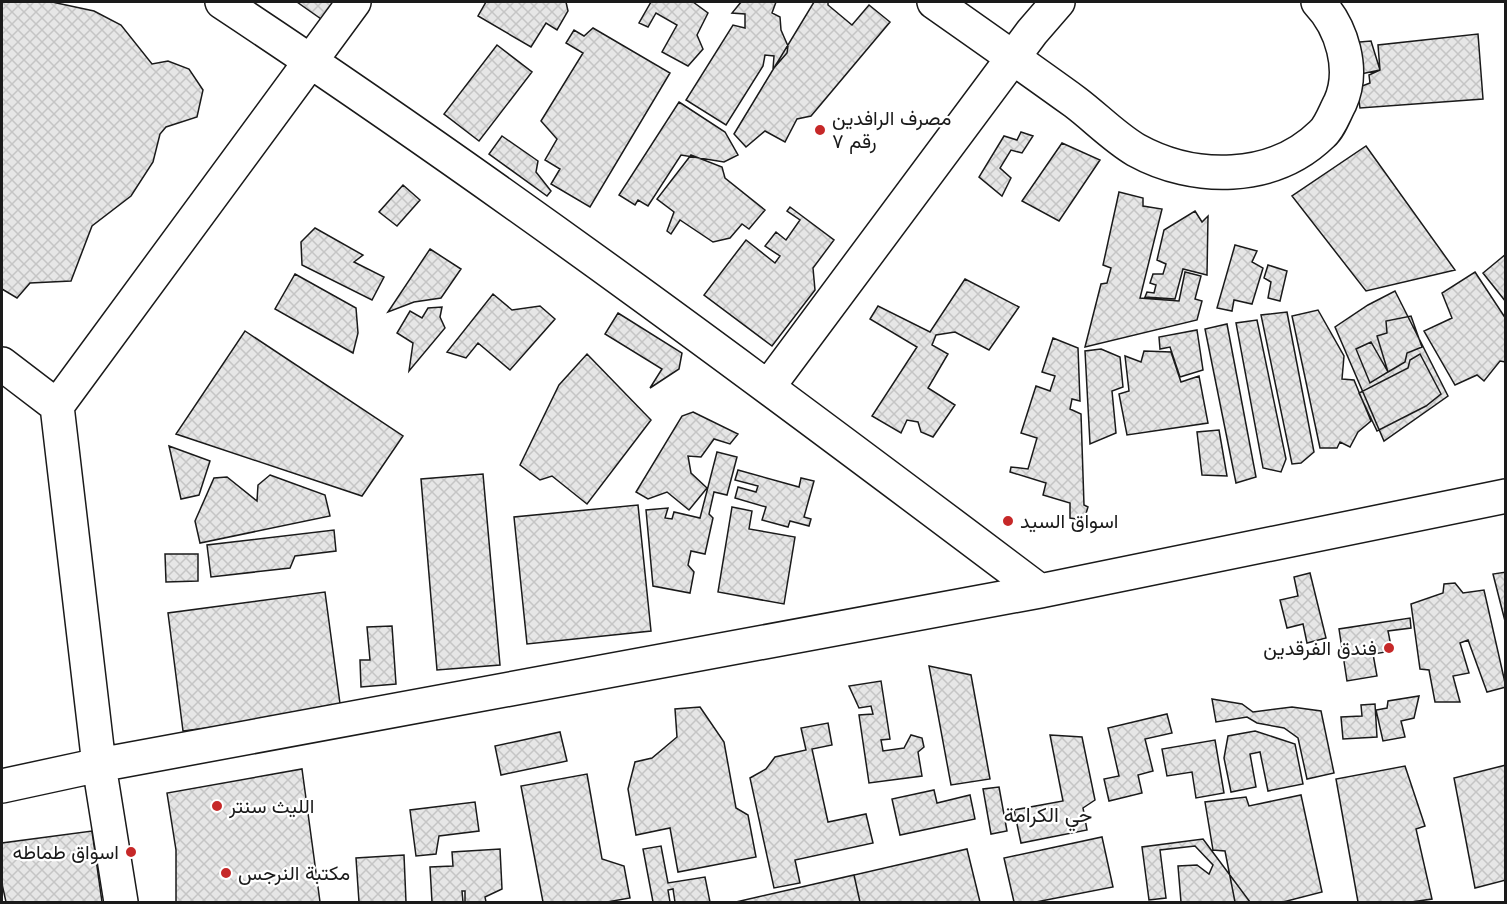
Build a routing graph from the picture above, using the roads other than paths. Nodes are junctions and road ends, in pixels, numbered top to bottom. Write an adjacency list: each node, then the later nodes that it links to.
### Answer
1 (222, 2): 7 (street)
2 (354, 2): 7 (street)
3 (934, 2): 6 (street)
4 (1058, 2): 6 (street)
5 (1318, 2): 6 (street)
6 (1014, 57): 9 (street)
7 (310, 60): 9 (street); 10 (street)
8 (2, 364): 10 (street)
9 (768, 387): 12 (street)
10 (57, 406): 13 (street)
11 (1506, 496): 12 (street)
12 (1041, 591): 13 (street)
13 (99, 765): 14 (street); 15 (street)
14 (2, 786)
15 (121, 903)

